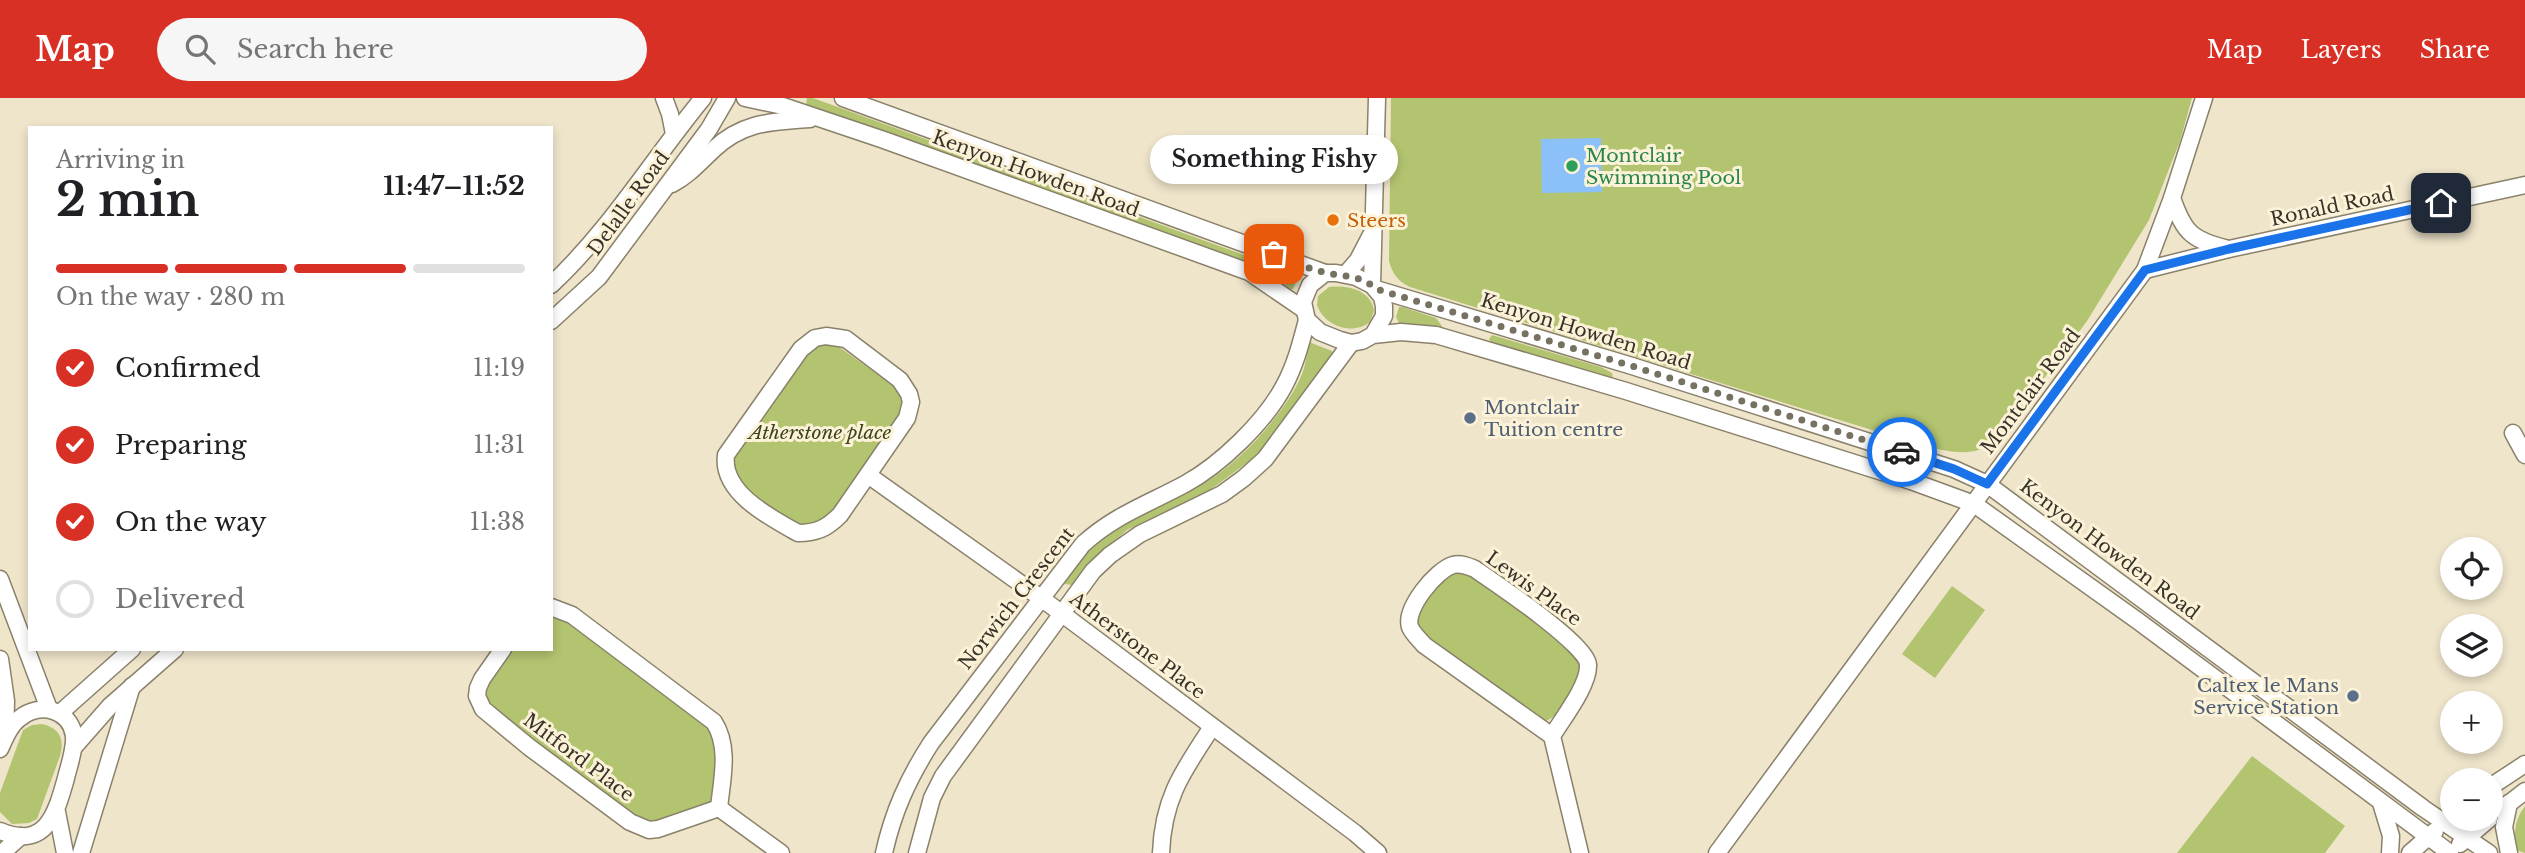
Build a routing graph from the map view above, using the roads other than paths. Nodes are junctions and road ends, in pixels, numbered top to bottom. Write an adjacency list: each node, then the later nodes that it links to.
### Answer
1 (664, 98): 11 (street)
2 (703, 98): 11 (street, Delalle Road)
3 (727, 98): 13 (street, Delalle Road)
4 (745, 98): 8 (street, Kenyon Howden Road)
5 (843, 98): 18 (street, Kenyon Howden Road)
6 (1377, 98): 15 (street)
7 (2204, 98): 14 (street, Montclair Road)
8 (784, 102): 9 (street, Kenyon Howden Road); 10 (street)
9 (819, 118): 10 (street); 22 (street, Kenyon Howden Road)
10 (774, 122): 13 (street)
11 (674, 134): 20 (street, Delalle Road)
12 (2525, 185): 16 (street, Ronald Road)
13 (667, 187): 24 (street, Delalle Road)
14 (2172, 198): 16 (street); 17 (street, Montclair Road)
15 (1373, 230): 19 (street); 21 (street)
16 (2229, 249): 17 (street, Ronald Road)
17 (2145, 270): 33 (street, Montclair Road)
18 (1325, 273): 19 (street); 22 (street)
19 (1346, 274): 21 (street)
20 (553, 283)
21 (1374, 287): 23 (street, Kenyon Howden Road); 25 (street)
22 (1305, 315): 27 (street); 36 (street, Norwich Crescent)
23 (1466, 316): 26 (street); 28 (street, Kenyon Howden Road)
24 (553, 319)
25 (1373, 335): 26 (street); 27 (street)
26 (1459, 342): 29 (street)
27 (1351, 343): 39 (street)
28 (1632, 366): 29 (street); 33 (street, Kenyon Howden Road)
29 (1626, 391): 34 (street)
30 (2513, 433): 31 (street)
31 (2525, 455)
32 (868, 475): 32 (street); 36 (street, Atherstone Place)
33 (1987, 484): 34 (street, Montclair Road); 37 (street, Kenyon Howden Road)
34 (1974, 504): 40 (street); 81 (street, Montclair Road)
35 (0, 579): 41 (street)
36 (1041, 598): 39 (street, Atherstone Place); 76 (street, Norwich Crescent)
37 (2150, 606): 40 (street); 47 (street, Kenyon Howden Road)
38 (553, 608): 60 (street)
39 (1061, 614): 51 (street, Atherstone Place); 77 (street)
40 (2137, 621): 49 (street)
41 (28, 647)
42 (29, 651): 50 (street)
43 (129, 651): 50 (street)
44 (172, 651): 48 (street)
45 (502, 651): 60 (street, Mitford Place)
46 (0, 659): 53 (street)
47 (2239, 671): 49 (street); 63 (street, Kenyon Howden Road)
48 (132, 686): 54 (street); 74 (street)
49 (2226, 688): 58 (street)
50 (54, 711): 53 (street); 54 (street)
51 (1212, 727): 78 (street); 79 (street, Atherstone Place)
52 (1552, 736): 52 (street, Lewis Place); 80 (street)
53 (2, 743)
54 (74, 747): 62 (street)
55 (2525, 764): 56 (street)
56 (2503, 778)
57 (2525, 791): 59 (street)
58 (2381, 803): 69 (street); 82 (street)
59 (2509, 803): 61 (street); 86 (street)
60 (719, 808): 75 (street)
61 (2503, 808)
62 (57, 812): 68 (street); 73 (street)
63 (2440, 814)
64 (2440, 827): 69 (street)
65 (0, 831): 68 (street)
66 (2458, 831): 70 (street, Kenyon Howden Road)
67 (2475, 831): 70 (street)
68 (24, 836): 71 (street); 72 (street)
69 (2428, 837): 83 (street); 84 (street)
70 (2466, 839): 84 (street); 85 (street, Kenyon Howden Road)
71 (2, 853)
72 (30, 853)
73 (65, 853)
74 (81, 853)
75 (781, 853)
76 (884, 853)
77 (917, 853)
78 (1161, 853)
79 (1378, 853)
80 (1580, 853)
81 (1717, 853)
82 (2390, 853)
83 (2410, 853)
84 (2450, 853)
85 (2489, 853)
86 (2509, 853)

